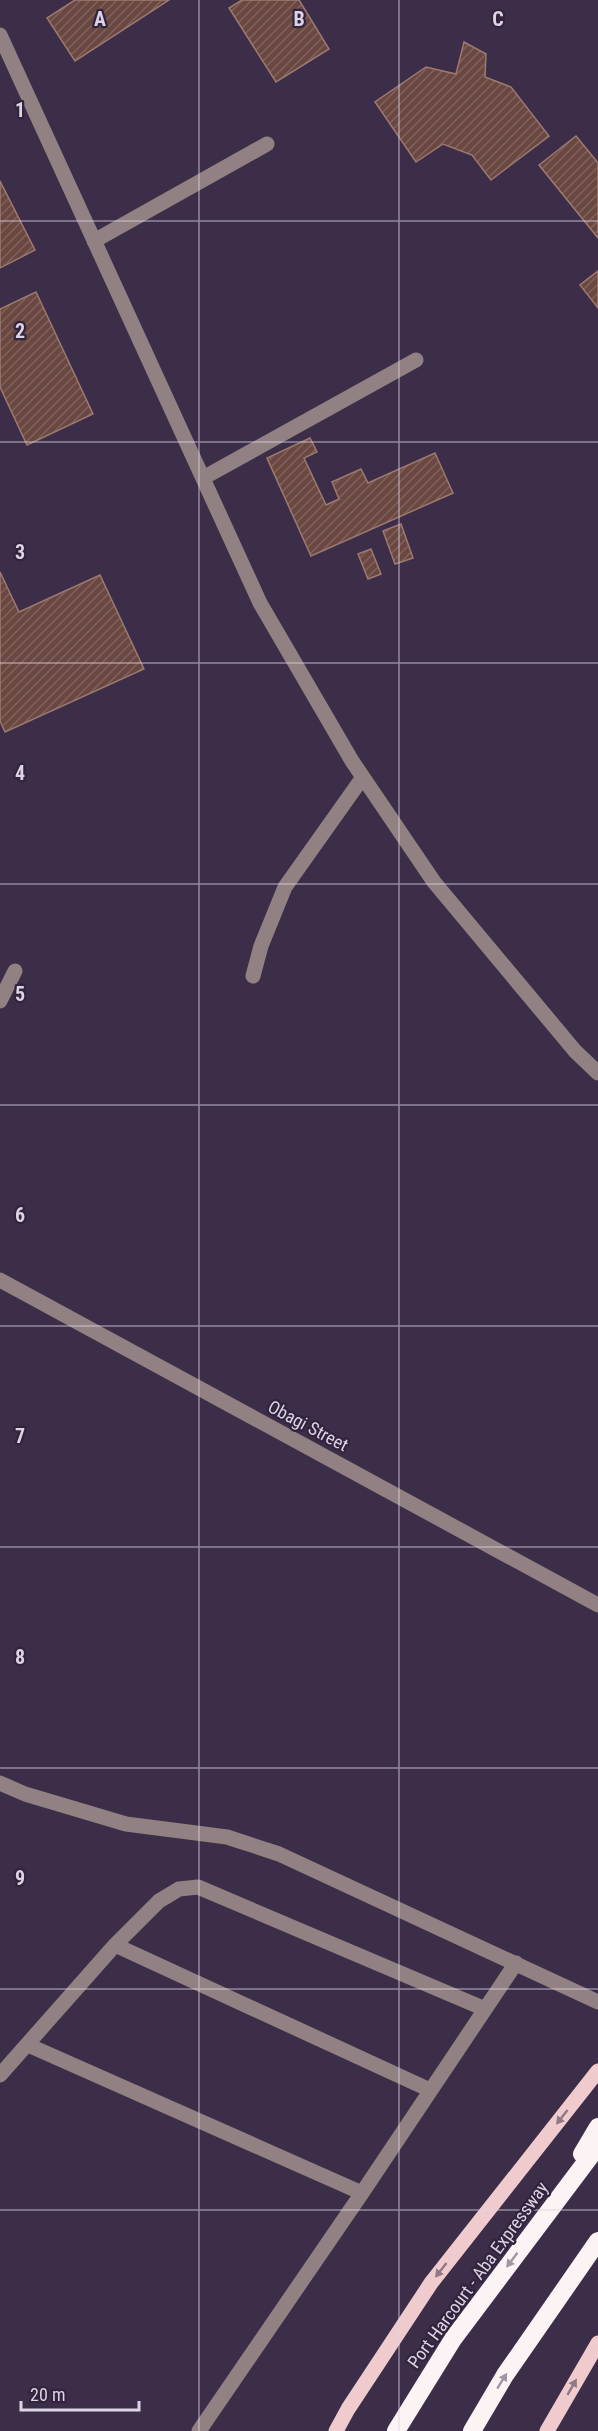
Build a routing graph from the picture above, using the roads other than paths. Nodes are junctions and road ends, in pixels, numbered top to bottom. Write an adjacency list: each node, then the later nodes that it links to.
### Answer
1 (0, 35): 3 (street)
2 (267, 144): 3 (street)
3 (94, 241): 5 (street)
4 (416, 360): 5 (street)
5 (203, 478): 6 (street)
6 (363, 777): 8 (street); 10 (street)
7 (15, 972): 9 (street)
8 (253, 976)
9 (0, 1000)
10 (598, 1073)
11 (0, 1280): 12 (street, Obagi Street)
12 (598, 1605)
13 (0, 1782): 15 (street)
14 (115, 1944): 17 (street); 18 (street); 21 (street)
15 (516, 1963): 16 (street); 17 (street)
16 (598, 2002)
17 (485, 2009): 21 (street)
18 (28, 2045): 20 (street); 24 (street)
19 (598, 2071): 29 (main road, one-way to 29)
20 (0, 2074)
21 (430, 2090): 24 (street)
22 (598, 2127): 25 (highway)
23 (598, 2146): 25 (highway, Port Harcourt - Aba Expressway)
24 (362, 2193): 28 (street)
25 (539, 2225): 30 (highway, Port Harcourt - Aba Expressway, one-way to 30)
26 (598, 2241): 31 (highway, one-way to 26)
27 (598, 2343): 32 (main road, one-way to 27)
28 (199, 2431)
29 (336, 2431)
30 (396, 2431)
31 (472, 2431)
32 (547, 2431)

